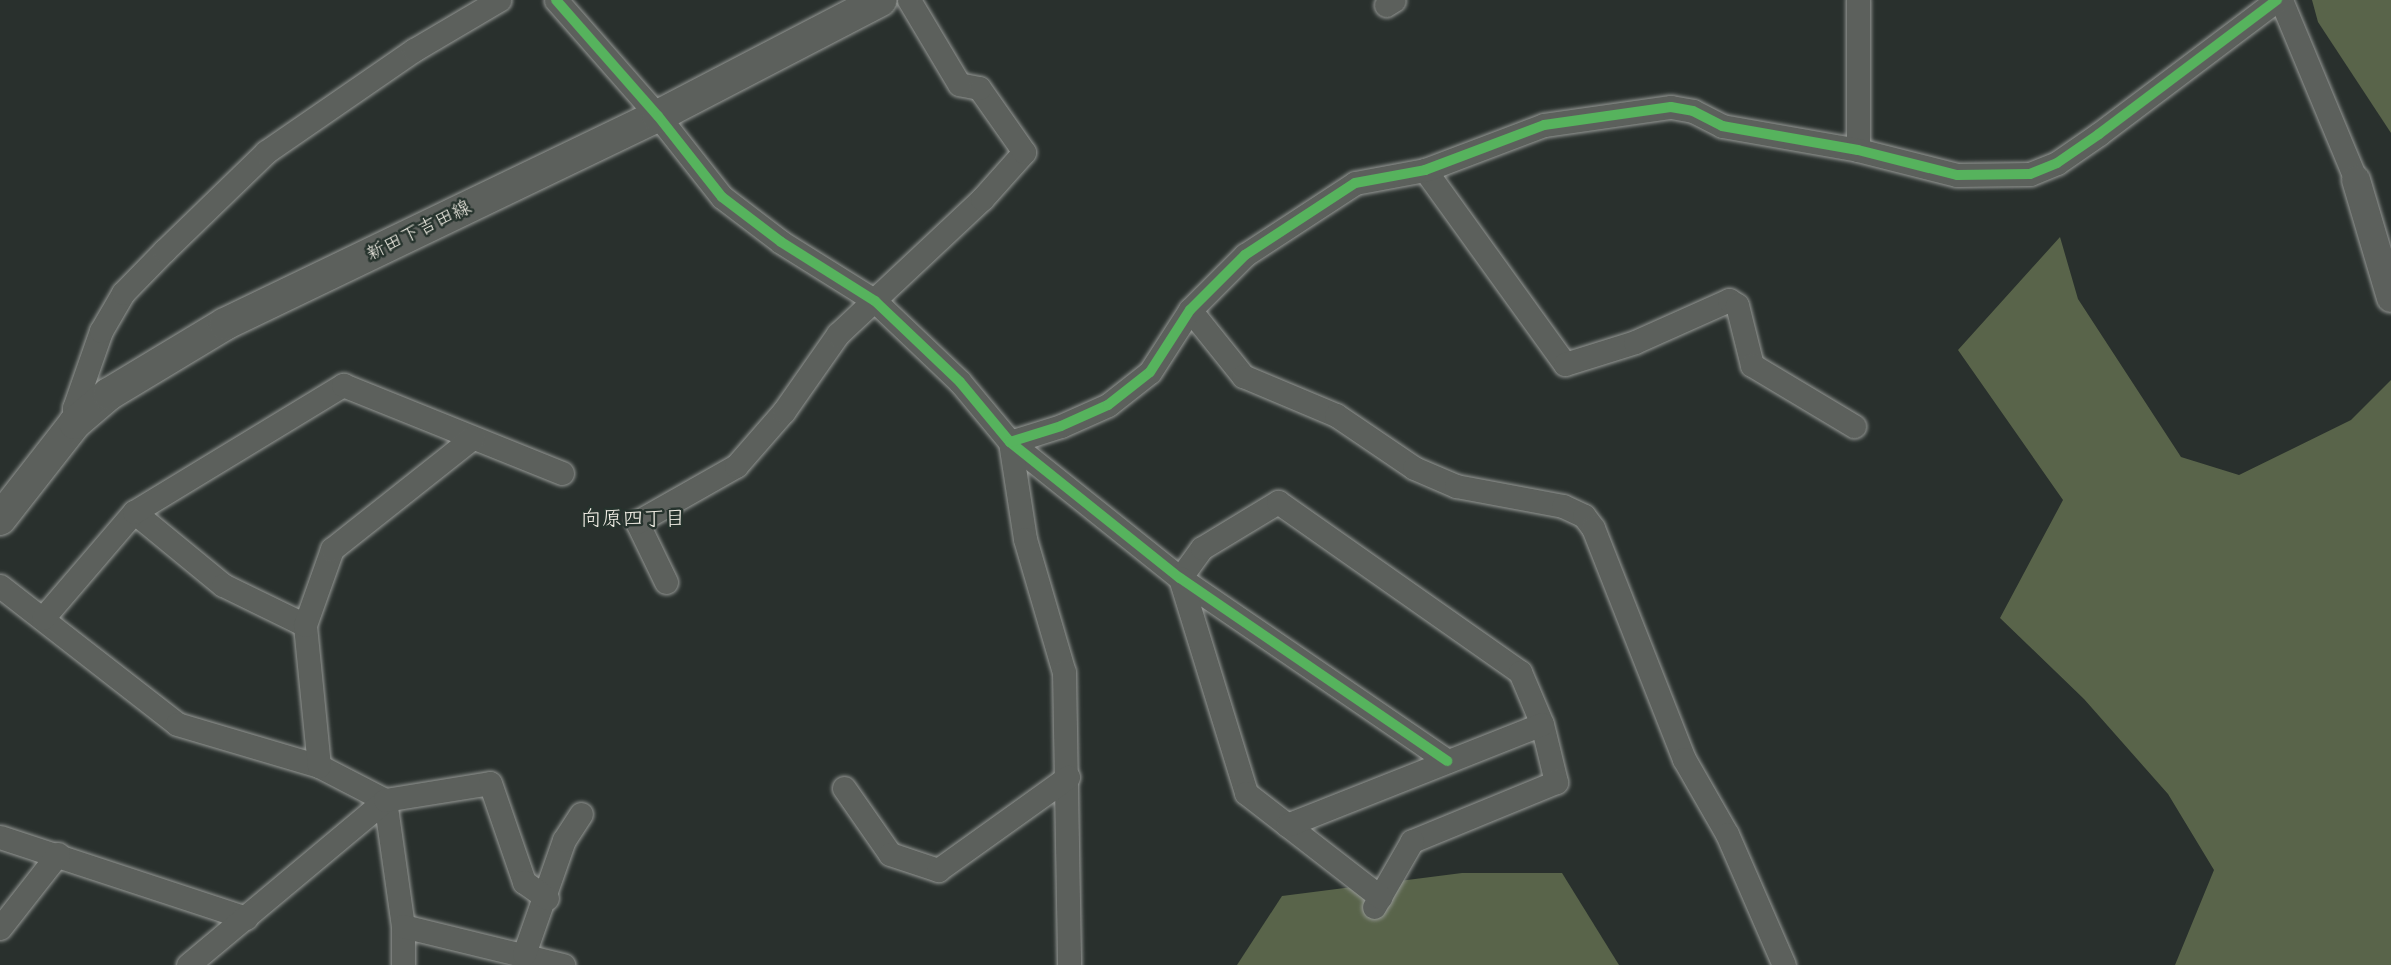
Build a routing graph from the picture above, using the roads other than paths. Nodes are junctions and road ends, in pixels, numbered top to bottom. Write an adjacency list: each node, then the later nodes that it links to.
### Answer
1 (499, 0): 14 (street)
2 (556, 0): 7 (street)
3 (881, 0): 7 (main road, 新田下吉田線)
4 (909, 0): 12 (street)
5 (1858, 0): 8 (street)
6 (2279, 0): 8 (street); 10 (street)
7 (658, 116): 12 (street); 14 (main road, 新田下吉田線)
8 (1858, 150): 9 (street)
9 (1425, 170): 13 (street); 15 (street)
10 (2356, 180): 11 (street)
11 (2391, 298)
12 (875, 301): 17 (street); 22 (street)
13 (1190, 310): 17 (street); 45 (street)
14 (75, 423): 20 (main road, 新田下吉田線)
15 (1854, 426)
16 (472, 438): 18 (street); 19 (street); 25 (street)
17 (1010, 442): 21 (street); 29 (street)
18 (562, 473)
19 (134, 512): 24 (street); 25 (street)
20 (0, 519)
21 (1180, 578): 26 (street); 27 (street); 33 (street)
22 (666, 582)
23 (0, 586): 24 (street)
24 (43, 618): 28 (street)
25 (305, 625): 28 (street)
26 (1542, 723): 27 (street); 33 (street)
27 (1447, 761): 33 (street)
28 (319, 766): 31 (street)
29 (1068, 777): 30 (street); 44 (street)
30 (844, 788)
31 (385, 800): 36 (street); 37 (street); 38 (street)
32 (582, 814): 36 (street)
33 (1287, 825)
34 (0, 837): 35 (street)
35 (58, 854): 37 (street); 39 (street)
36 (547, 898): 40 (street)
37 (246, 918): 41 (street)
38 (402, 926): 40 (street); 42 (street)
39 (0, 928)
40 (524, 954): 43 (street)
41 (188, 965)
42 (403, 965)
43 (563, 965)
44 (1069, 965)
45 (1784, 965)

